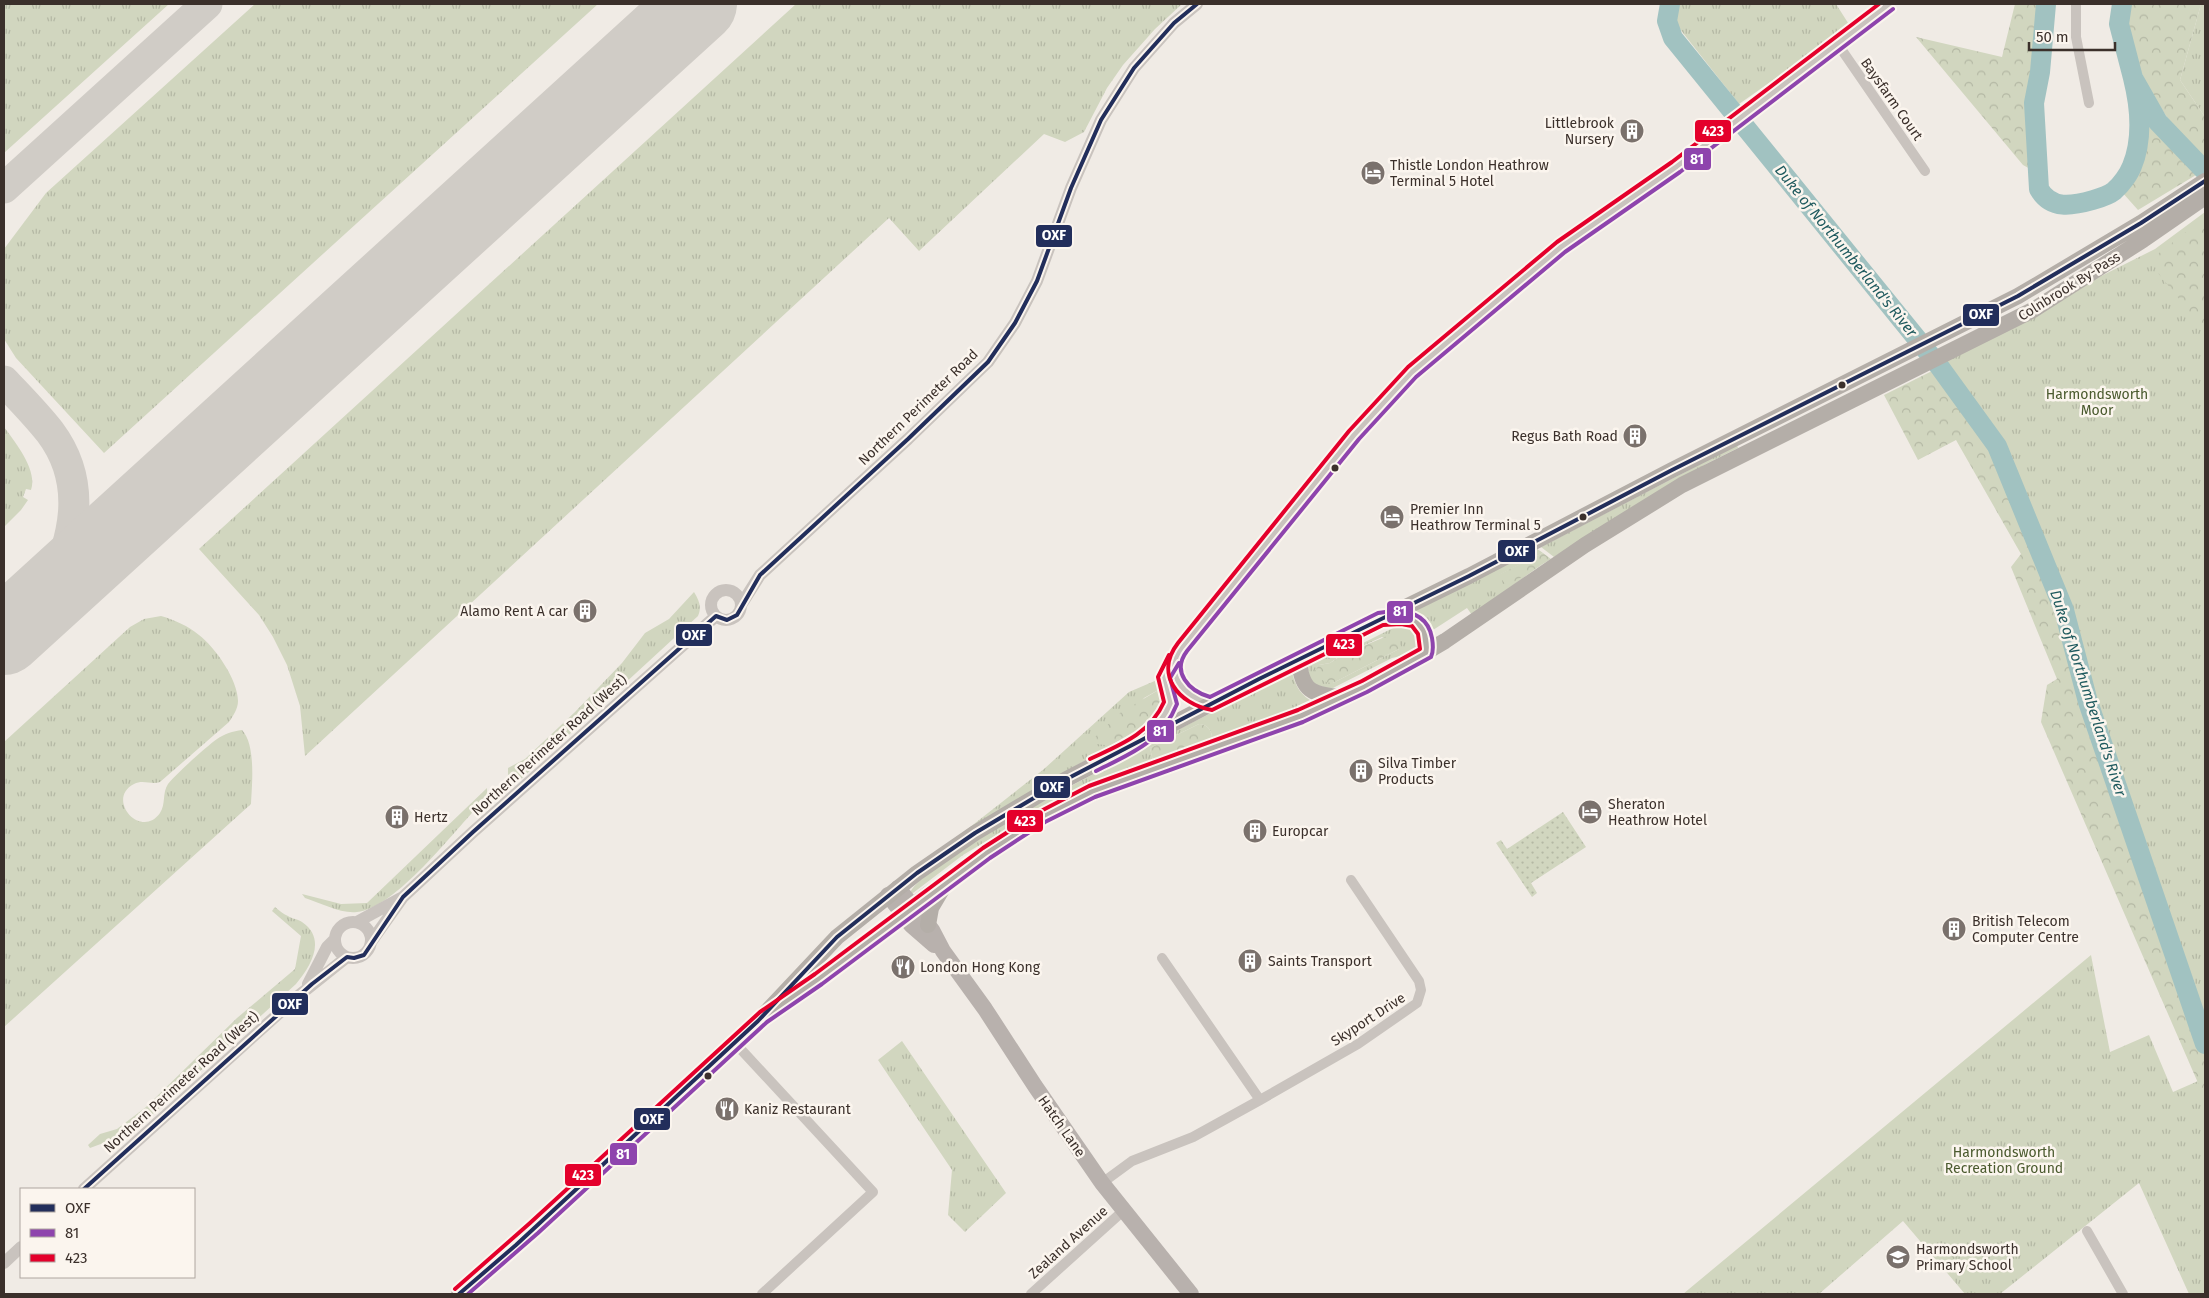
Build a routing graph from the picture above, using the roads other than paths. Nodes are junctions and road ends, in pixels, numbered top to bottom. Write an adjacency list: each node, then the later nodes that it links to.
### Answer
1 (1196, 4): 9 (street, Northern Perimeter Road)
2 (1889, 4): 4 (street)
3 (2076, 4): 5 (street)
4 (1837, 43): 6 (street, Baysfarm Court); 15 (street)
5 (2089, 103)
6 (1925, 171)
7 (2205, 181): 8 (highway, Colnbrook By-Pass)
8 (2196, 198): 13 (highway, Colnbrook By-Pass); 14 (highway, Colnbrook By-Pass)
9 (760, 575): 10 (street, Northern Perimeter Road); 11 (street, Northern Perimeter Road)
10 (731, 591): 11 (street); 12 (street)
11 (741, 605): 12 (street)
12 (716, 616): 23 (street, Northern Perimeter Road (West))
13 (1381, 619): 14 (highway); 16 (highway, Colnbrook By-Pass)
14 (1427, 652): 17 (highway, Colnbrook By-Pass)
15 (1177, 655): 18 (street); 19 (street)
16 (1300, 659): 17 (highway); 18 (highway, Colnbrook By-Pass)
17 (1342, 697): 20 (highway, Colnbrook By-Pass)
18 (1211, 704): 19 (highway, Colnbrook By-Pass)
19 (1148, 738): 22 (highway, Colnbrook By-Pass)
20 (948, 880): 24 (highway, Colnbrook By-Pass); 26 (highway)
21 (1351, 880): 35 (street, Skyport Drive)
22 (893, 892): 24 (main road, Hatch Lane); 33 (highway, Colnbrook By-Pass)
23 (403, 897): 25 (street, Northern Perimeter Road (West)); 28 (street, Northern Perimeter Road (West))
24 (907, 910): 26 (main road, Hatch Lane); 29 (main road, Hatch Lane); 33 (highway, Colnbrook By-Pass)
25 (357, 922): 27 (street); 28 (street)
26 (928, 925): 29 (main road, Hatch Lane)
27 (335, 939): 30 (street); 32 (street, Northern Perimeter Road (West))
28 (371, 942): 30 (street)
29 (943, 952): 36 (main road, Hatch Lane)
30 (347, 957): 32 (street, Northern Perimeter Road (West))
31 (1162, 958): 35 (street)
32 (297, 997): 37 (street, Northern Perimeter Road (West))
33 (758, 1021): 34 (highway)
34 (735, 1043): 42 (highway); 43 (street)
35 (1260, 1100): 36 (street, Skyport Drive)
36 (1102, 1183): 38 (main road, Hatch Lane)
37 (85, 1188)
38 (1123, 1211): 44 (street, Zealand Avenue); 45 (main road, Hatch Lane)
39 (2087, 1231): 46 (street)
40 (20, 1248): 41 (street)
41 (4, 1263)
42 (459, 1294)
43 (762, 1294)
44 (1031, 1294)
45 (1191, 1294)
46 (2123, 1294)

